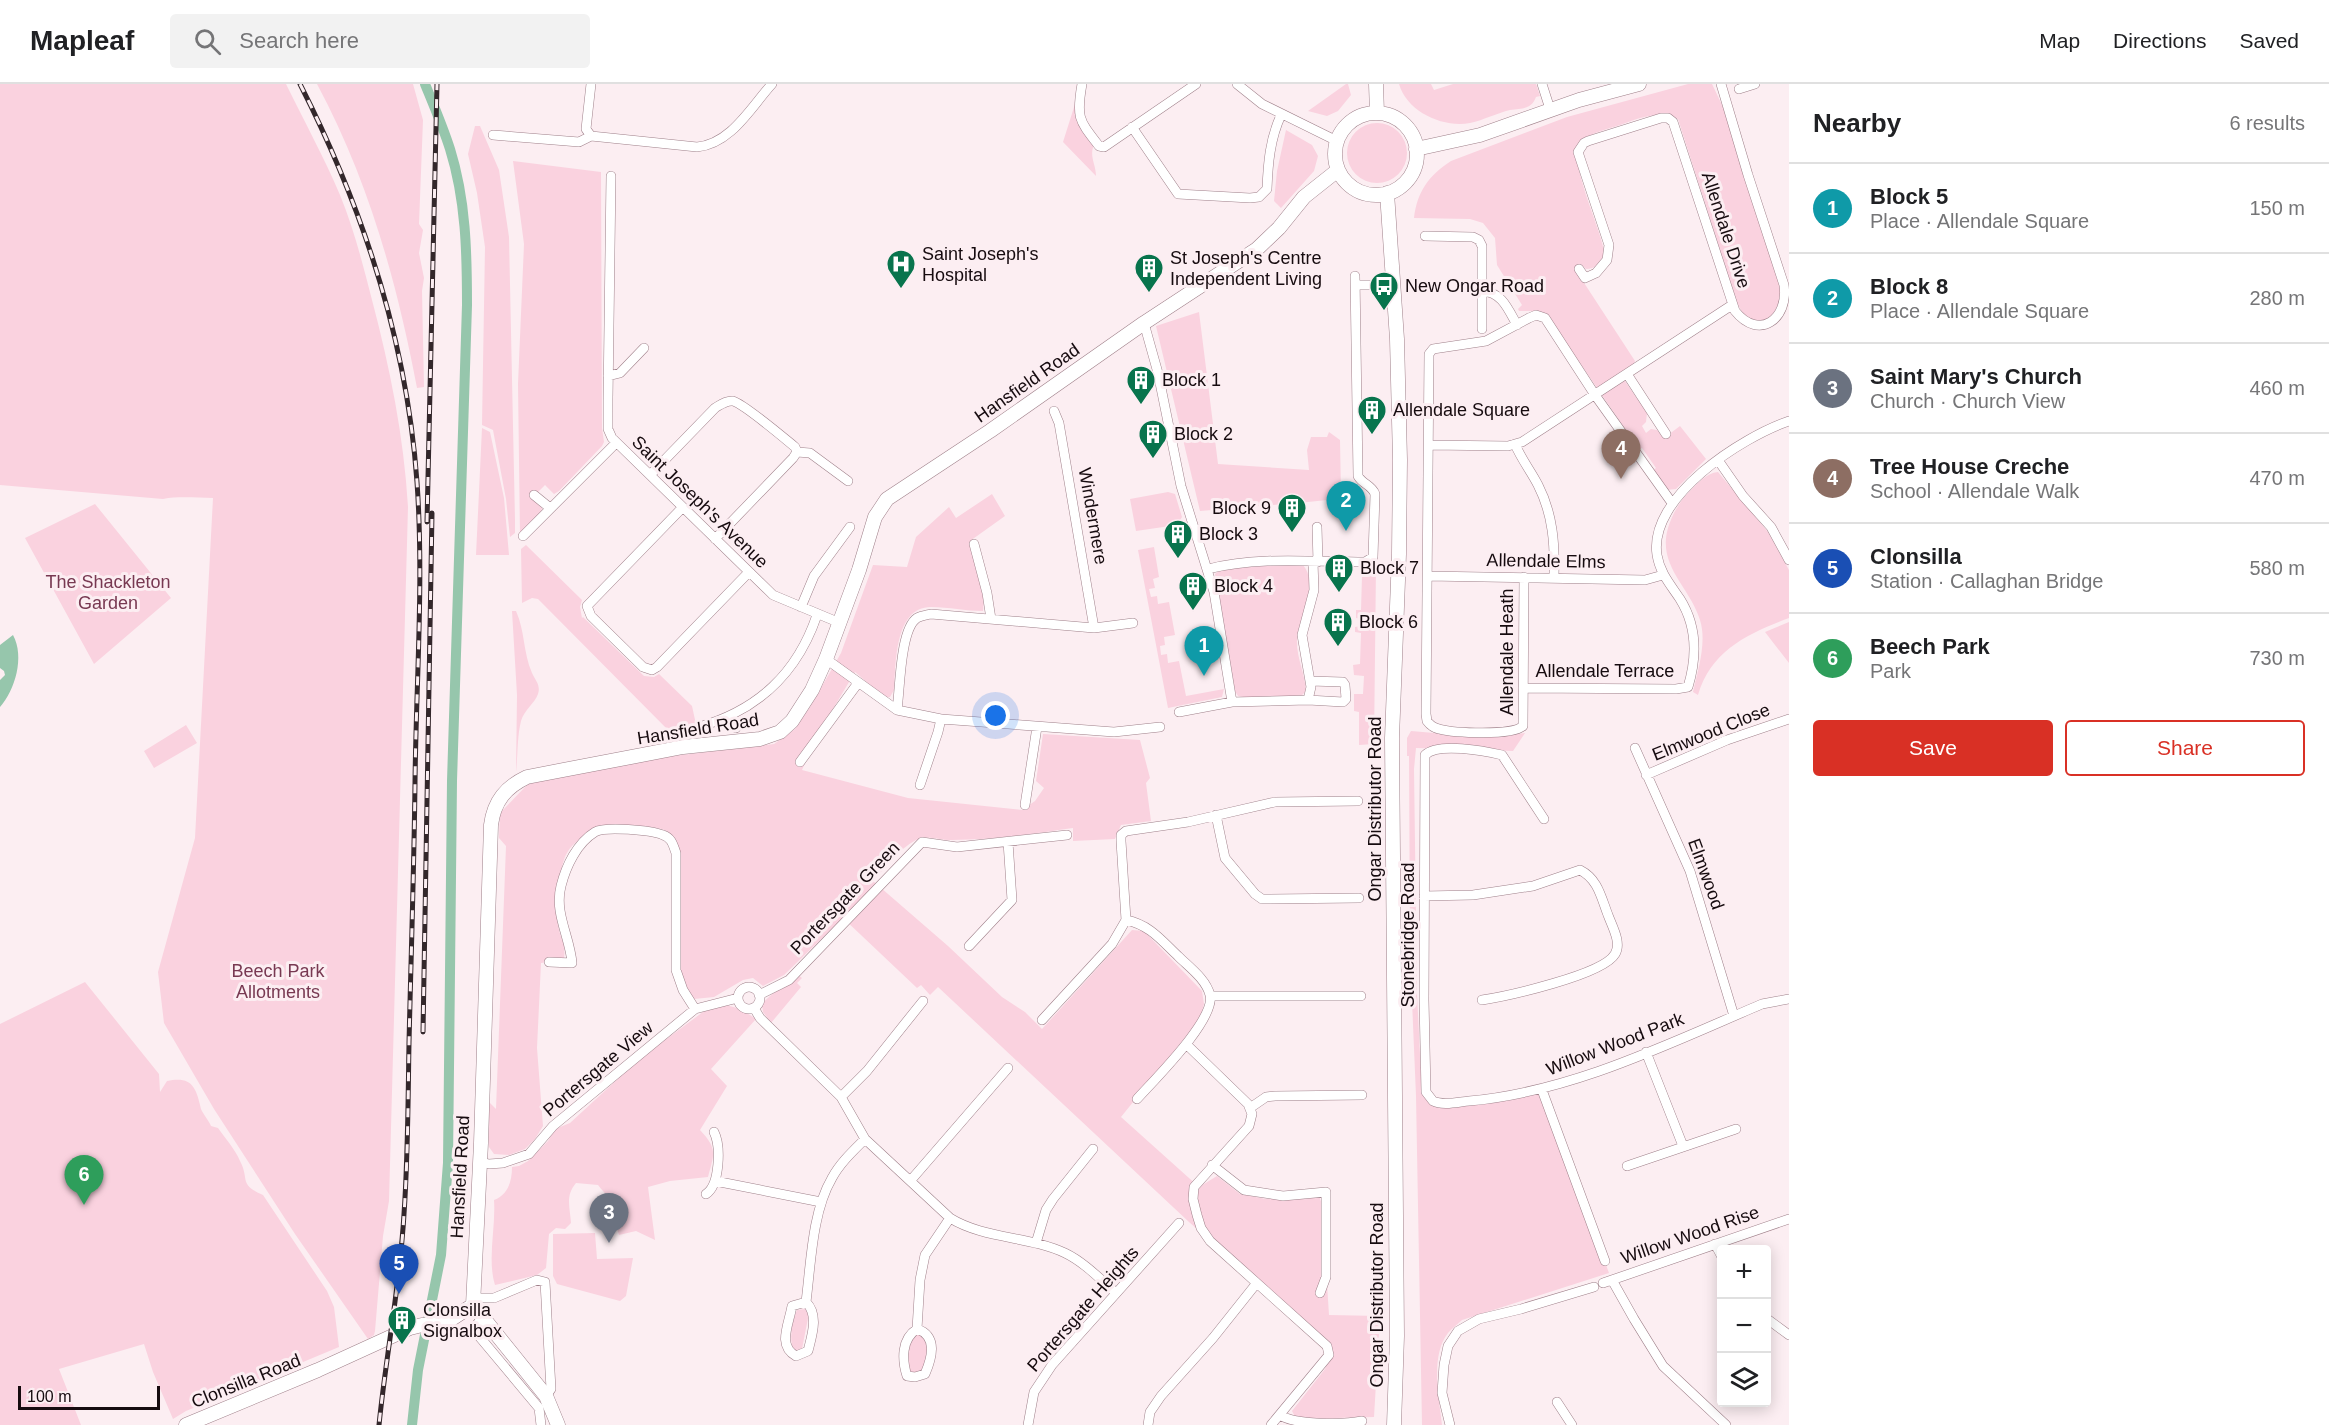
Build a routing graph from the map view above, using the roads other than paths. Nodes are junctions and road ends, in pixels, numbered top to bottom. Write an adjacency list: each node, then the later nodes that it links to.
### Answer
1 (591, 84): 17 (street)
2 (772, 84): 17 (street)
3 (1082, 84): 15 (street)
4 (1196, 84): 15 (street)
5 (1237, 84): 14 (street)
6 (1376, 84): 13 (street)
7 (1542, 84): 12 (street)
8 (1639, 84): 12 (street)
9 (1721, 84): 25 (street, Allendale Drive)
10 (1753, 84): 11 (street)
11 (1740, 89)
12 (1550, 109): 19 (street)
13 (1377, 113): 18 (street); 19 (street)
14 (1281, 115): 15 (street); 18 (street)
15 (1132, 127)
16 (493, 135): 17 (street)
17 (591, 136)
18 (1337, 141): 20 (street)
19 (1416, 149): 22 (street)
20 (1338, 170): 22 (street); 29 (street, Hansfield Road)
21 (611, 176): 34 (street, Saint Joseph's Avenue)
22 (1387, 193): 157 (street, Ongar Distributor Road)
23 (1425, 236): 27 (street)
24 (1579, 269): 28 (street, Allendale Drive)
25 (1787, 284): 28 (street, Allendale Drive)
26 (1375, 285): 56 (street)
27 (1482, 291): 30 (street); 31 (street)
28 (1732, 305): 33 (street)
29 (1144, 323): 57 (street); 66 (street, Hansfield Road)
30 (1517, 325): 35 (street); 41 (street)
31 (1482, 329)
32 (644, 348): 34 (street)
33 (1627, 374): 35 (street); 38 (street)
34 (608, 375): 39 (street, Saint Joseph's Avenue)
35 (1595, 395): 40 (street); 47 (street)
36 (1054, 411): 68 (street, Windermere)
37 (1789, 421): 43 (street)
38 (1666, 434)
39 (616, 443): 44 (street, Saint Joseph's Avenue); 48 (street)
40 (1515, 444): 41 (street); 61 (street)
41 (1428, 445): 60 (street)
42 (796, 452): 44 (street); 45 (street); 53 (street)
43 (1718, 460): 47 (street); 55 (street)
44 (650, 476): 49 (street, Saint Joseph's Avenue)
45 (848, 481)
46 (534, 495): 48 (street)
47 (1672, 503): 59 (street)
48 (550, 508): 52 (street)
49 (682, 508): 53 (street, Saint Joseph's Avenue); 58 (street)
50 (850, 527): 63 (street)
51 (1317, 527): 56 (street)
52 (523, 536)
53 (715, 539): 58 (street, Saint Joseph's Avenue)
54 (974, 544): 65 (street)
55 (1789, 560)
56 (1316, 562): 57 (street); 70 (street)
57 (1208, 569): 74 (street)
58 (749, 572): 63 (street, Saint Joseph's Avenue)
59 (1663, 575): 61 (street, Allendale Elms); 72 (street, Allendale Terrace)
60 (1428, 576): 62 (street, Allendale Elms); 72 (street, Allendale Heath)
61 (1554, 576): 62 (street, Allendale Elms)
62 (1524, 577): 72 (street, Allendale Heath)
63 (801, 607): 64 (street, Saint Joseph's Avenue)
64 (817, 615): 66 (street, Saint Joseph's Avenue); 77 (street)
65 (992, 619): 68 (street); 75 (street)
66 (840, 623): 69 (street, Hansfield Road)
67 (1133, 623): 68 (street)
68 (1094, 628)
69 (826, 659): 71 (street); 124 (street, Hansfield Road)
70 (1310, 681): 73 (street); 73 (street)
71 (858, 683): 75 (street); 85 (street)
72 (1523, 688)
73 (1308, 700): 74 (street)
74 (1232, 702): 76 (street)
75 (897, 710): 78 (street)
76 (1179, 711)
77 (730, 716): 80 (street); 83 (street)
78 (941, 719): 81 (street); 87 (street)
79 (1789, 719): 86 (street, Elmwood Close)
80 (699, 727)
81 (1037, 727): 82 (street); 89 (street)
82 (1160, 727)
83 (736, 728)
84 (1635, 748): 86 (street, Elmwood)
85 (800, 762)
86 (1646, 775): 108 (street, Elmwood)
87 (920, 785)
88 (1358, 801): 90 (street)
89 (1025, 805)
90 (1216, 815): 95 (street); 96 (street)
91 (1544, 819): 94 (street, Stonebridge Road)
92 (1067, 835): 93 (street, Portersgate Green)
93 (1008, 842): 97 (street); 99 (street, Portersgate Green)
94 (1424, 896): 104 (street); 117 (street, Stonebridge Road)
95 (1359, 898)
96 (1126, 920): 100 (street); 109 (street)
97 (969, 946)
98 (549, 962): 107 (street)
99 (759, 995): 102 (street); 106 (street)
100 (1211, 996): 101 (street); 110 (street)
101 (1361, 996)
102 (738, 998): 106 (street); 107 (street, Portersgate View)
103 (1789, 999): 108 (street, Willow Wood Park)
104 (1482, 1000)
105 (923, 1001): 115 (street)
106 (754, 1008): 115 (street)
107 (695, 1010): 124 (street, Portersgate View)
108 (1734, 1016): 111 (street, Willow Wood Park)
109 (1042, 1020)
110 (1186, 1044): 116 (street); 118 (street)
111 (1646, 1052): 113 (street, Willow Wood Park); 122 (street)
112 (1008, 1068): 127 (street)
113 (1542, 1090): 117 (street, Willow Wood Park); 137 (street)
114 (1362, 1095): 118 (street)
115 (841, 1097): 121 (street)
116 (1137, 1099)
117 (1449, 1103)
118 (1250, 1108): 125 (street)
119 (1736, 1129): 122 (street)
120 (714, 1132): 128 (street)
121 (865, 1139): 127 (street); 130 (street)
122 (1683, 1146): 126 (street)
123 (1093, 1149): 134 (street)
124 (481, 1162): 142 (street, Hansfield Road)
125 (1212, 1165): 139 (street); 141 (street)
126 (1627, 1166)
127 (910, 1180): 131 (street)
128 (715, 1181): 129 (street); 130 (street)
129 (706, 1194)
130 (821, 1202): 143 (street)
131 (950, 1218): 134 (street); 145 (street)
132 (1789, 1219): 135 (street, Willow Wood Rise)
133 (1179, 1223): 140 (street, Portersgate Heights)
134 (1036, 1243): 140 (street)
135 (1715, 1244): 136 (street); 138 (street, Willow Wood Rise)
136 (1717, 1248)
137 (1605, 1261)
138 (1603, 1283): 158 (street, Willow Wood Rise); 160 (street)
139 (1256, 1284): 149 (street); 155 (street)
140 (1116, 1293): 154 (street, Portersgate Heights)
141 (1320, 1293)
142 (473, 1301): 147 (street); 147 (street); 151 (street, Clonsilla Road)
143 (806, 1302): 143 (street)
144 (1771, 1321): 146 (street)
145 (917, 1329): 145 (street)
146 (1789, 1335)
147 (545, 1402): 152 (street); 153 (street)
148 (1557, 1402): 159 (street)
149 (1280, 1415): 150 (street); 156 (street)
150 (1362, 1421)
151 (186, 1425)
152 (541, 1425)
153 (558, 1425)
154 (1028, 1425)
155 (1148, 1425)
156 (1271, 1425)
157 (1394, 1425)
158 (1450, 1425)
159 (1572, 1425)
160 (1726, 1425)

